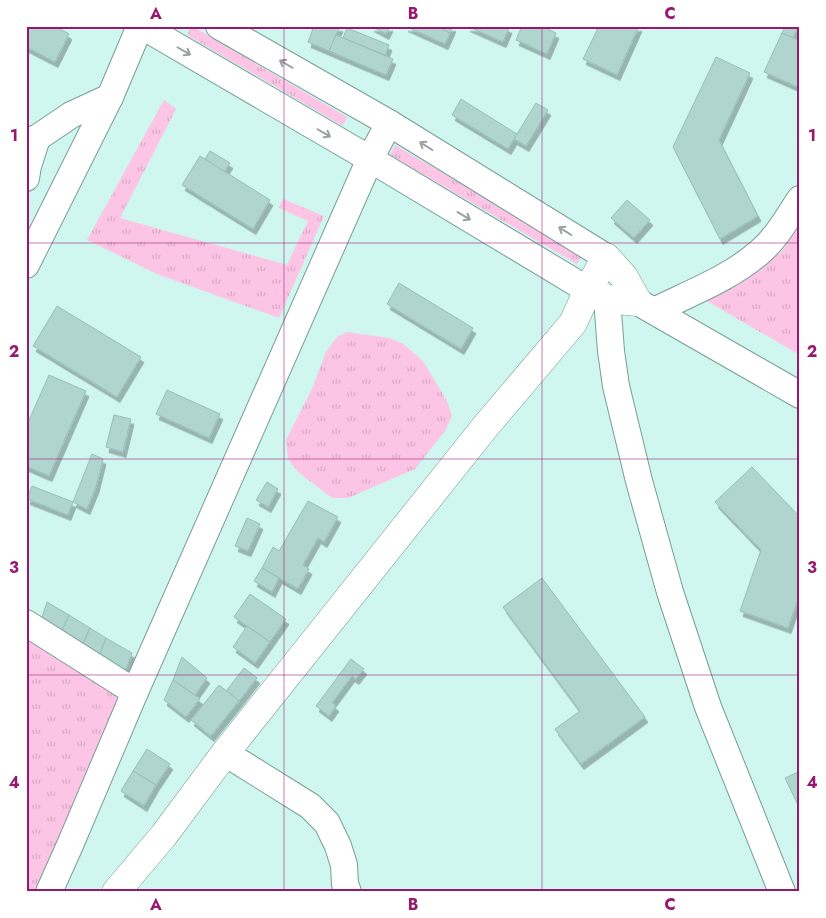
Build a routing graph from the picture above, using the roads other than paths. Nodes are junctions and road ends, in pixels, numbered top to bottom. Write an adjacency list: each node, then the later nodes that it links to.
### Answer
1 (141, 26): 3 (street); 6 (street, one-way to 6)
2 (219, 26): 4 (street, one-way to 2)
3 (110, 97): 5 (street); 10 (street)
4 (389, 123): 6 (street); 9 (street, one-way to 4)
5 (32, 140): 7 (street)
6 (370, 159): 11 (street, one-way to 11); 15 (street)
7 (26, 178)
8 (800, 199): 12 (street)
9 (606, 257): 11 (street); 12 (street)
10 (26, 265)
11 (597, 294): 12 (street); 16 (street); 20 (street)
12 (646, 306): 13 (street)
13 (800, 395)
14 (26, 623): 15 (street)
15 (135, 692): 17 (street)
16 (225, 753): 18 (street); 19 (street)
17 (49, 892)
18 (116, 892)
19 (348, 892)
20 (782, 892)

